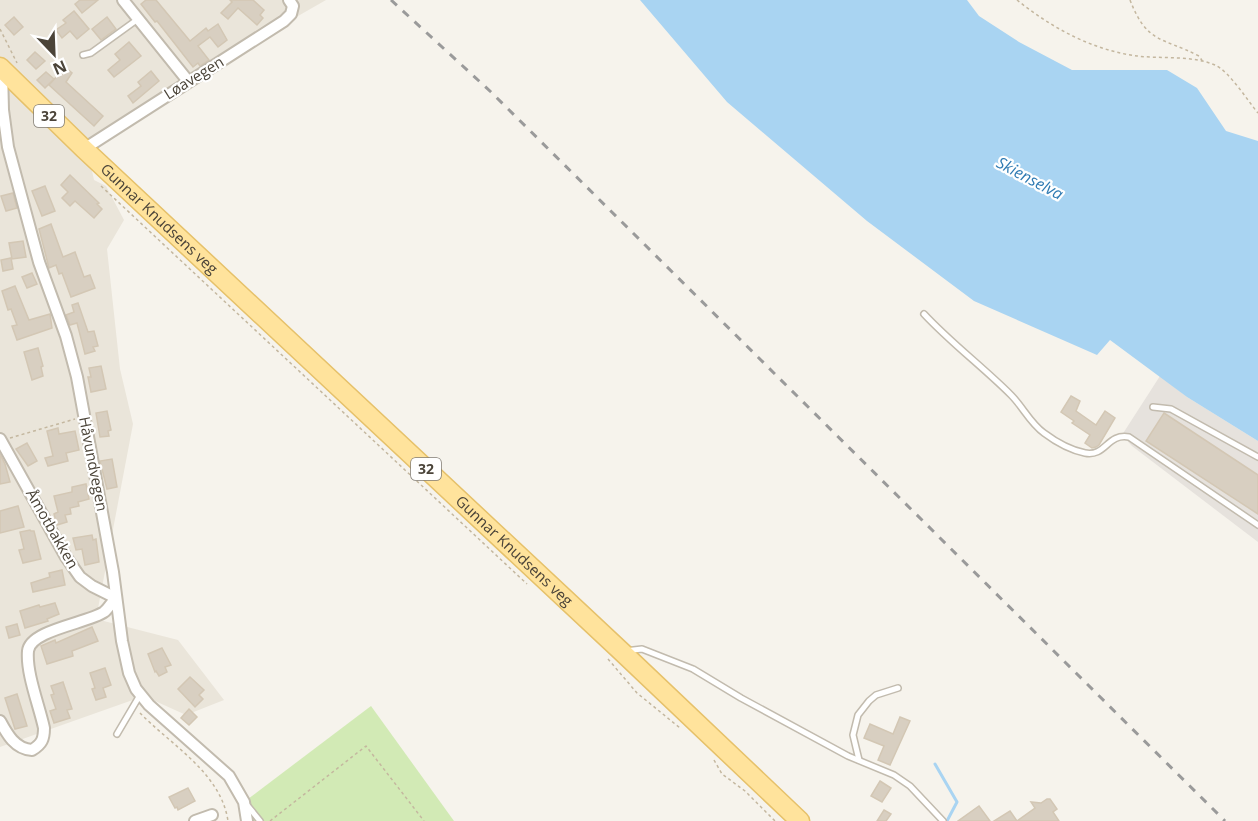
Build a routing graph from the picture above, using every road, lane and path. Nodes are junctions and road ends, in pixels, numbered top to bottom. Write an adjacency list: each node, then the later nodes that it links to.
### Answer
1 (123, 0): 5 (street)
2 (289, 0): 10 (street, Løavegen)
3 (1017, 0): 8 (path)
4 (1130, 0): 8 (path)
5 (138, 19): 7 (lane); 10 (street)
6 (0, 28): 9 (path)
7 (83, 55)
8 (1203, 62): 11 (path)
9 (7, 67): 12 (street, Håvundvegen); 13 (main road, 32)
10 (189, 81): 13 (street, Løavegen)
11 (1258, 113)
12 (2, 120): 17 (street, Håvundvegen)
13 (90, 155): 23 (main road, Gunnar Knudsens veg / 32)
14 (97, 182): 21 (path)
15 (924, 314): 20 (lane)
16 (1153, 407): 19 (lane)
17 (83, 414): 18 (path); 22 (street, Håvundvegen)
18 (0, 440): 22 (street, Åmotbakken)
19 (1258, 457)
20 (1258, 525)
21 (530, 587)
22 (116, 598): 25 (street, Håvundvegen); 27 (street)
23 (614, 654): 28 (path); 31 (lane); 41 (main road, Gunnar Knudsens veg / 32)
24 (898, 688): 31 (lane)
25 (140, 695): 26 (lane); 32 (street, Håvundvegen)
26 (132, 706): 29 (lane); 35 (path)
27 (0, 721)
28 (687, 733)
29 (117, 734)
30 (710, 754): 40 (path)
31 (859, 760): 42 (lane)
32 (244, 802): 36 (street, Håvundvegen); 37 (lane)
33 (212, 815): 34 (street)
34 (195, 821)
35 (228, 821)
36 (247, 821)
37 (260, 821)
38 (270, 821): 39 (path)
39 (424, 821)
40 (775, 821)
41 (800, 821)
42 (943, 821)

